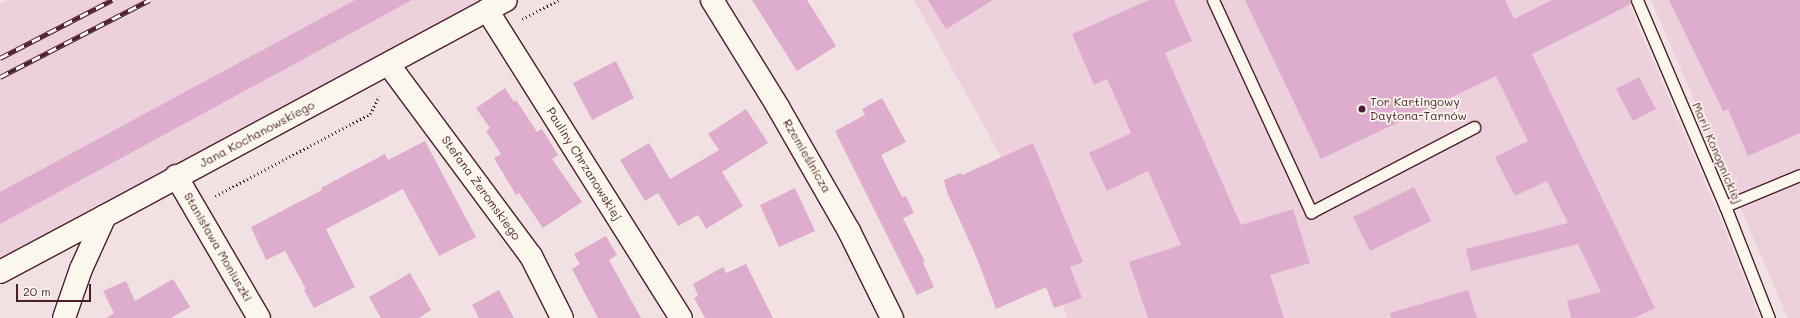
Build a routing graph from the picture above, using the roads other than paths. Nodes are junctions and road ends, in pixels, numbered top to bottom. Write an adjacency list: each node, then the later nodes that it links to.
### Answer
1 (506, 0): 5 (street, Jana Kochanowskiego)
2 (712, 0): 17 (street, Rzemieślnicza)
3 (1213, 0): 7 (lane)
4 (1637, 0): 10 (lane, Marii Konopnickiej)
5 (487, 10): 6 (street, Jana Kochanowskiego); 16 (street, Pauliny Chrzanowskiej)
6 (389, 65): 9 (street, Jana Kochanowskiego); 15 (street, Stefana Żeromskiego)
7 (1474, 127)
8 (1800, 175): 10 (lane)
9 (176, 176): 11 (street, Jana Kochanowskiego); 14 (street, Stanisława Moniuszki)
10 (1725, 206): 18 (lane, Marii Konopnickiej)
11 (105, 216): 12 (street, Jana Kochanowskiego); 13 (street)
12 (0, 272)
13 (64, 318)
14 (260, 318)
15 (562, 318)
16 (681, 318)
17 (892, 318)
18 (1769, 318)

